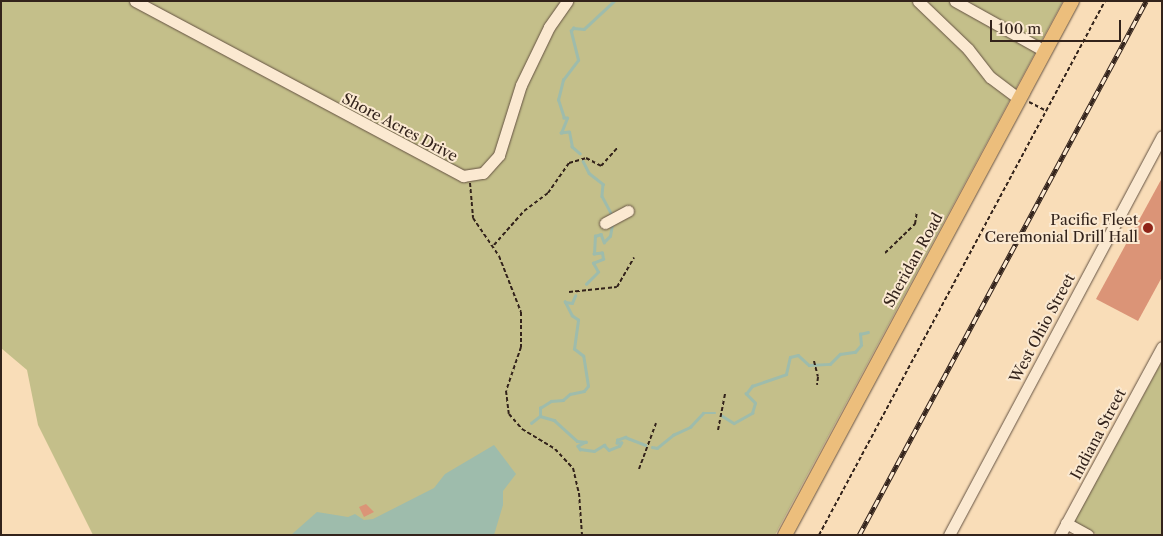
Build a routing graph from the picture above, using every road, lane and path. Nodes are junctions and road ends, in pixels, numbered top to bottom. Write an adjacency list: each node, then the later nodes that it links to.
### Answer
1 (135, 1): 12 (street, Shore Acres Drive)
2 (566, 1): 12 (street, Shore Acres Drive)
3 (918, 1): 8 (street)
4 (955, 1): 7 (street)
5 (1072, 1): 7 (main road, Sheridan Road)
6 (1105, 1): 9 (path)
7 (1045, 50): 8 (main road, Sheridan Road)
8 (1019, 98): 9 (path); 29 (main road, Sheridan Road)
9 (1047, 111): 30 (path)
10 (1162, 136): 31 (street, West Ohio Street)
11 (618, 147): 16 (path)
12 (469, 176): 16 (path)
13 (628, 211): 15 (street)
14 (916, 211): 17 (path)
15 (605, 223)
16 (494, 245): 28 (path)
17 (885, 253)
18 (634, 258): 19 (path)
19 (569, 292)
20 (1162, 347): 27 (street, Indiana Street)
21 (814, 361): 22 (path)
22 (817, 385)
23 (725, 393): 25 (path)
24 (656, 423): 26 (path)
25 (718, 430)
26 (639, 469)
27 (1066, 523): 32 (street, Indiana Street); 33 (street)
28 (582, 535)
29 (785, 535)
30 (819, 535)
31 (949, 535)
32 (1060, 535)
33 (1088, 535)

